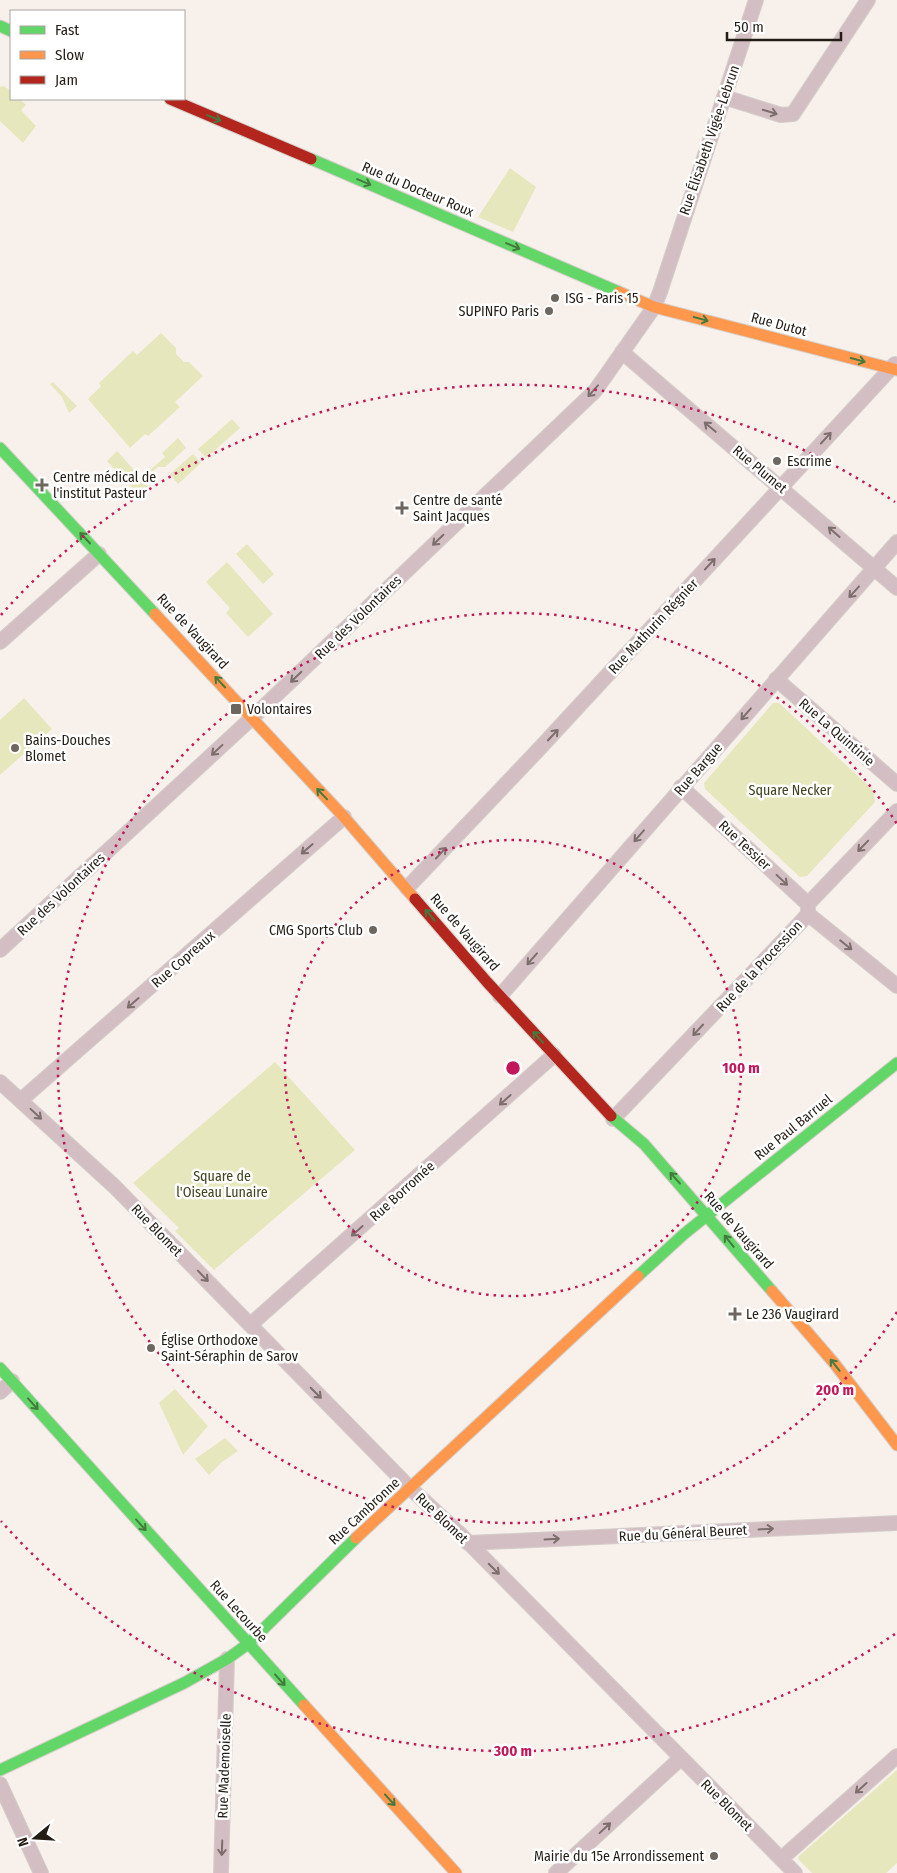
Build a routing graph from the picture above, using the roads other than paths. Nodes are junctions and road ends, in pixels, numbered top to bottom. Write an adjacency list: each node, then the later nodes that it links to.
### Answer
1 (756, 0): 3 (street, Rue Élisabeth Vigée-Lebrun)
2 (868, 0): 3 (street, one-way to 2)
3 (724, 97): 5 (street, Rue Élisabeth Vigée-Lebrun)
4 (172, 100): 6 (main road, Rue du Docteur Roux, one-way to 6)
5 (672, 252): 6 (street, Rue des Volontaires)
6 (654, 307): 7 (street, Rue des Volontaires); 8 (main road, Rue Dutot, one-way to 8)
7 (622, 352): 10 (street, Rue Plumet, one-way to 7); 17 (street, Rue des Volontaires, one-way to 17)
8 (895, 367): 10 (street, Rue Mathurin Régnier, one-way to 8)
9 (0, 448): 12 (main road, Rue de Vaugirard, one-way to 9)
10 (781, 487): 13 (street, Rue Plumet, one-way to 10); 22 (street, Rue Mathurin Régnier, one-way to 10)
11 (897, 542): 13 (street, Rue Bargue)
12 (100, 554): 15 (street); 17 (main road, Rue de Vaugirard, one-way to 12)
13 (875, 568): 14 (street, Rue Plumet); 16 (street, Rue Bargue, one-way to 16)
14 (897, 588)
15 (0, 642)
16 (776, 679): 18 (street, Rue La Quintinie); 19 (street, Rue Bargue, one-way to 19)
17 (253, 718): 21 (main road, Rue de Vaugirard, one-way to 17); 24 (street, Rue des Volontaires, one-way to 24)
18 (897, 784)
19 (681, 787): 23 (street, Rue Tessier, one-way to 23); 26 (street, Rue Bargue, one-way to 26)
20 (897, 811): 23 (street, Rue de la Procession, one-way to 23)
21 (344, 817): 22 (main road, Rue de Vaugirard); 30 (street, Rue Copreaux, one-way to 30)
22 (407, 888): 26 (main road, Rue de Vaugirard, one-way to 22)
23 (808, 909): 25 (street, Rue Tessier, one-way to 25); 31 (street, Rue de la Procession, one-way to 31)
24 (0, 950)
25 (897, 986)
26 (500, 996): 27 (main road, Rue de Vaugirard, one-way to 26)
27 (554, 1055): 31 (main road, Rue de Vaugirard); 33 (street, Rue Borromée, one-way to 33)
28 (897, 1063): 32 (main road, Rue Paul Barruel)
29 (0, 1082): 30 (street, Rue Blomet)
30 (22, 1100): 33 (street, Rue Blomet, one-way to 33)
31 (613, 1119): 32 (main road, Rue de Vaugirard, one-way to 31)
32 (708, 1215): 37 (main road, Rue de Vaugirard, one-way to 32); 38 (main road, Rue Cambronne)
33 (250, 1325): 38 (street, Rue Blomet, one-way to 38)
34 (0, 1368): 35 (main road, Rue Lecourbe)
35 (12, 1381): 36 (street); 41 (main road, Rue Lecourbe, one-way to 41)
36 (0, 1392)
37 (897, 1445)
38 (410, 1488): 40 (street, Rue Blomet); 41 (main road, Rue Cambronne)
39 (897, 1523): 40 (street, Rue du Général Beuret, one-way to 39)
40 (468, 1543): 44 (street, Rue Blomet, one-way to 44)
41 (248, 1644): 42 (main road, Rue Cambronne); 50 (main road, Rue Lecourbe, one-way to 50)
42 (227, 1659): 45 (main road, Rue Cambronne); 49 (street, Rue Mademoiselle, one-way to 49)
43 (897, 1756): 47 (street, one-way to 47)
44 (681, 1758): 47 (street, Rue Blomet); 51 (street, one-way to 44)
45 (0, 1770)
46 (0, 1784): 48 (street)
47 (781, 1859): 52 (street, Rue Blomet)
48 (42, 1873)
49 (221, 1873)
50 (456, 1873)
51 (556, 1873)
52 (795, 1873)

